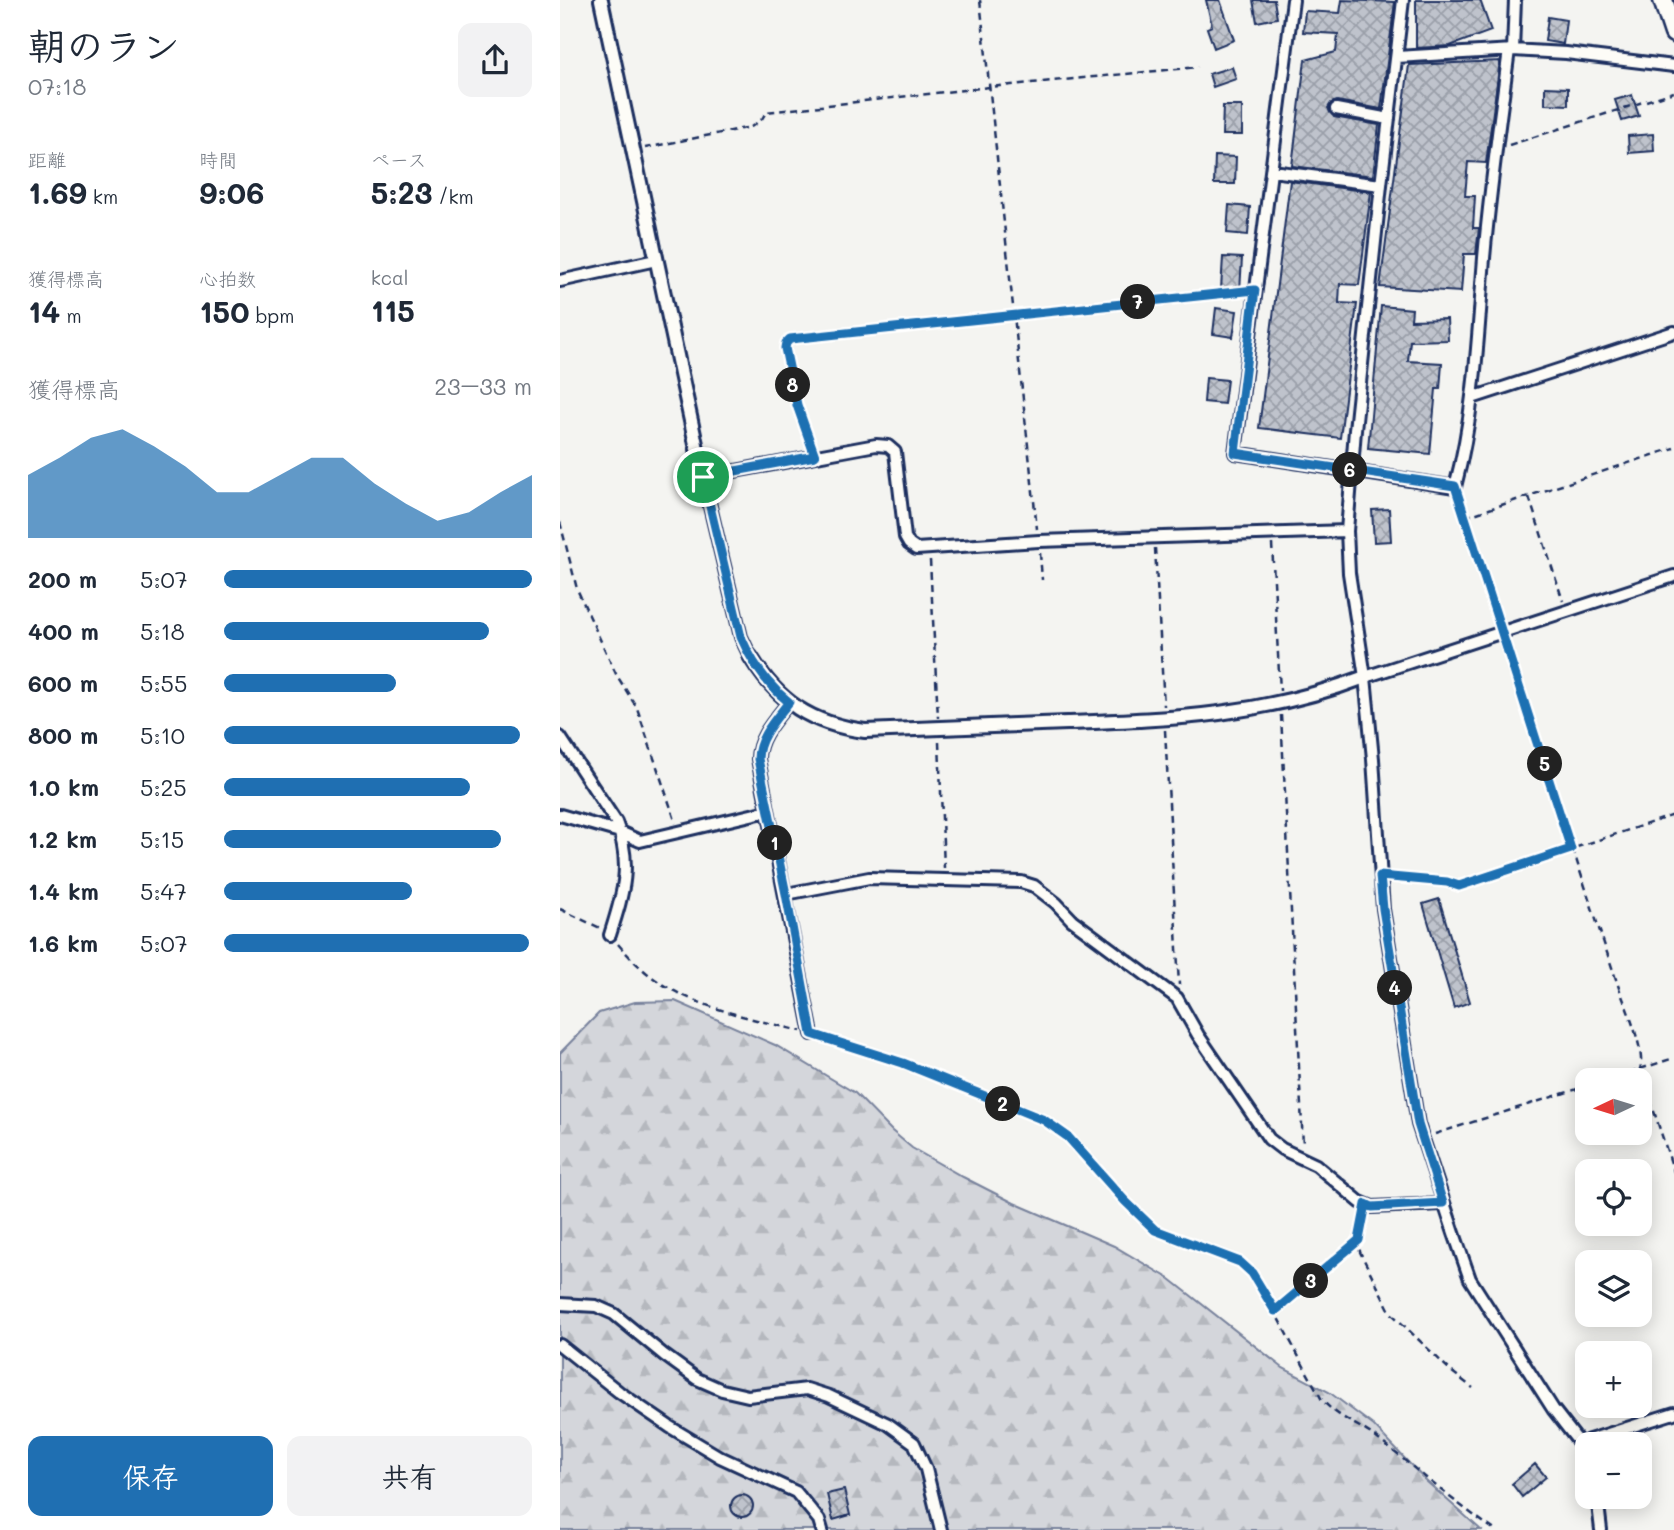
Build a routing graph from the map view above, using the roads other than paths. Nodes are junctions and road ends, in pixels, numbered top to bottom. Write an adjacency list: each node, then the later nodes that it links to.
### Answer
1 (601, 0): 14 (street)
2 (1293, 0): 12 (street)
3 (1403, 0): 8 (street)
4 (1515, 0): 7 (street)
5 (1663, 0): 6 (highway)
6 (1674, 33)
7 (1511, 50): 8 (street); 9 (street); 17 (street)
8 (1397, 57): 11 (street)
9 (1674, 66)
10 (1336, 109): 11 (street)
11 (1389, 118): 13 (street)
12 (1272, 171): 13 (street); 18 (street)
13 (1381, 185): 18 (street)
14 (656, 260): 15 (street); 19 (street)
15 (560, 281)
16 (1674, 332): 17 (street)
17 (1472, 398): 18 (street)
18 (1353, 471): 20 (street)
19 (703, 477): 20 (street); 22 (street)
20 (1348, 531): 23 (street)
21 (1674, 576): 23 (street)
22 (750, 656): 24 (street)
23 (1365, 677): 24 (street); 32 (street)
24 (789, 702): 26 (street)
25 (560, 737): 28 (street)
26 (768, 811): 28 (street); 29 (street)
27 (560, 815): 28 (street)
28 (620, 832): 30 (street)
29 (786, 894): 31 (street); 32 (street)
30 (610, 934)
31 (812, 1034)
32 (1443, 1203): 37 (street)
33 (560, 1304): 40 (street)
34 (560, 1345): 39 (street)
35 (1674, 1413): 36 (street)
36 (1614, 1432)
37 (1575, 1437)
38 (1599, 1509): 41 (street)
39 (822, 1530)
40 (941, 1530)
41 (1601, 1530)

